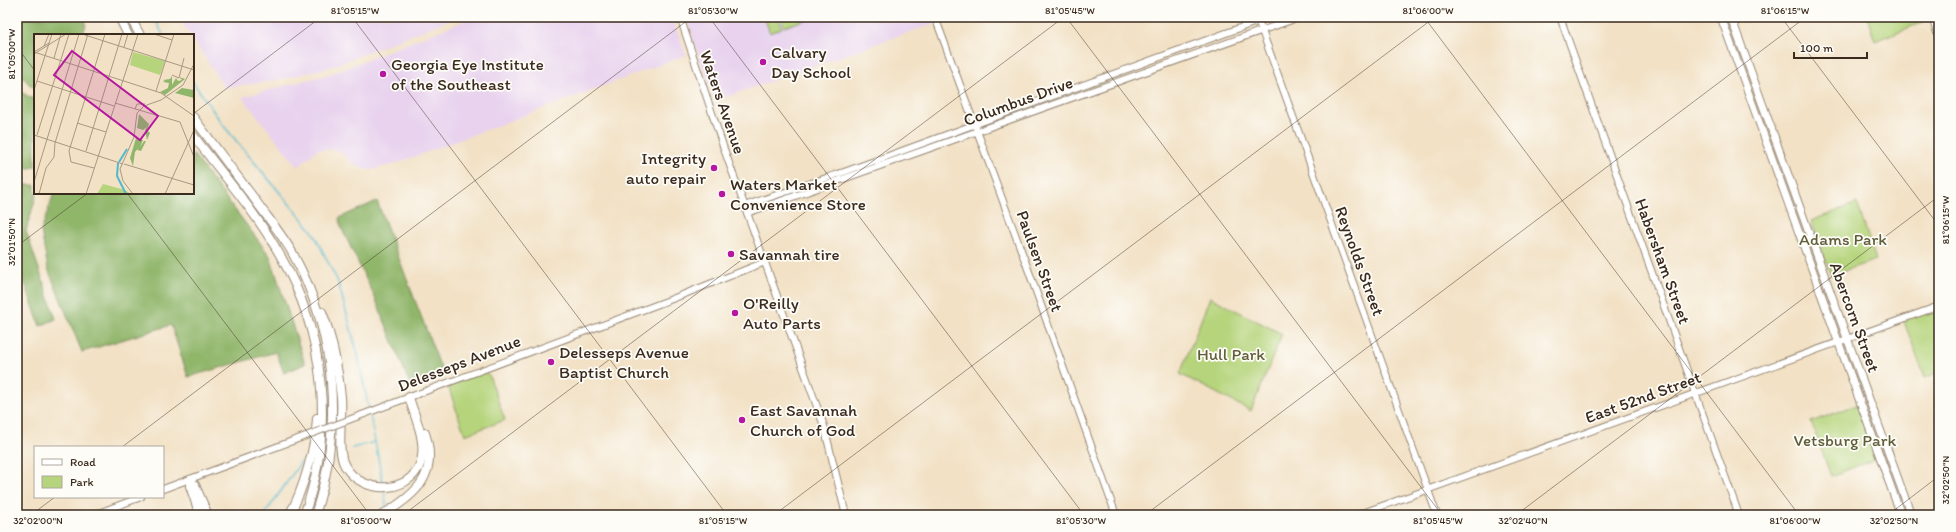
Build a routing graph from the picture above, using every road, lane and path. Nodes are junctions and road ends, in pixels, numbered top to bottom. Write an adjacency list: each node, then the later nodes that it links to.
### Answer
1 (119, 17): 13 (highway)
2 (130, 17): 14 (highway)
3 (680, 17): 20 (street, Waters Avenue)
4 (935, 17): 17 (street, Paulsen Street)
5 (1270, 17): 11 (street, Columbus Drive)
6 (1300, 17): 12 (street, Columbus Drive)
7 (1560, 17): 28 (street, Habersham Street)
8 (1721, 17): 26 (main road, Abercorn Street)
9 (1731, 17): 25 (main road, Abercorn Street)
10 (1932, 17): 15 (street)
11 (1258, 19): 12 (street, Reynolds Street); 17 (street, Columbus Drive)
12 (1263, 31): 18 (street, Columbus Drive); 32 (street, Reynolds Street)
13 (128, 34)
14 (139, 34)
15 (1939, 39)
16 (194, 118): 22 (highway)
17 (974, 124): 18 (street, Paulsen Street); 20 (street, Columbus Drive)
18 (977, 131): 21 (street, Columbus Drive); 42 (street, Paulsen Street)
19 (194, 136): 27 (highway)
20 (744, 206): 21 (street, Waters Avenue)
21 (747, 213): 23 (street, Waters Avenue)
22 (293, 254): 29 (highway); 39 (highway)
23 (765, 262): 29 (street, Delesseps Avenue); 41 (street, Waters Avenue)
24 (1939, 306): 25 (street, East 52nd Street)
25 (1847, 338): 26 (street, East 52nd Street); 47 (main road, Abercorn Street)
26 (1838, 342): 28 (street, East 52nd Street); 46 (main road, Abercorn Street)
27 (320, 371): 37 (highway); 38 (highway)
28 (1695, 393): 32 (street, East 52nd Street); 45 (street, Habersham Street)
29 (409, 397): 30 (street, Delesseps Avenue, bridge); 40 (highway)
30 (190, 480): 31 (street, Delesseps Avenue); 35 (highway); 36 (highway)
31 (164, 489)
32 (1428, 490): 43 (street, East 52nd Street); 44 (street, Reynolds Street)
33 (138, 498): 34 (street)
34 (93, 515)
35 (200, 515)
36 (208, 515)
37 (289, 515)
38 (304, 515)
39 (315, 515)
40 (382, 515)
41 (846, 515)
42 (1116, 515)
43 (1357, 515)
44 (1437, 515)
45 (1739, 515)
46 (1901, 515)
47 (1911, 515)

